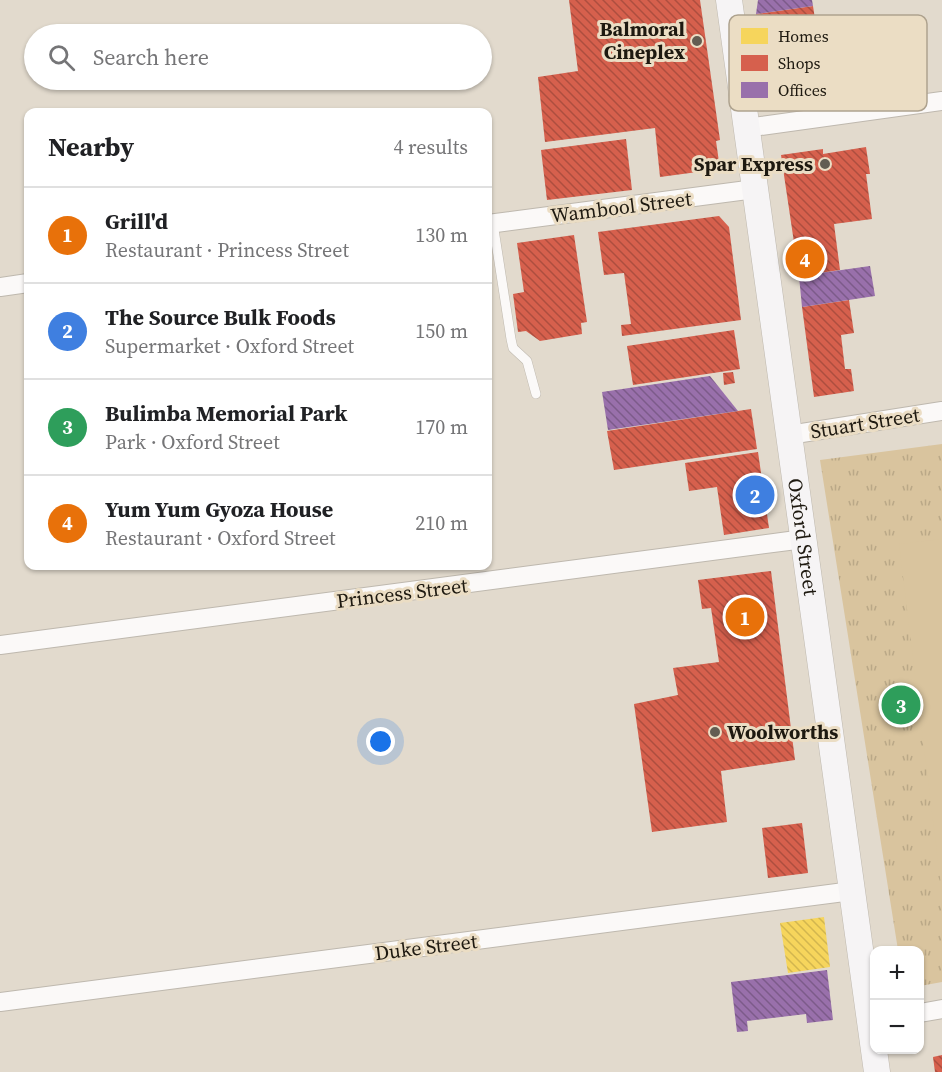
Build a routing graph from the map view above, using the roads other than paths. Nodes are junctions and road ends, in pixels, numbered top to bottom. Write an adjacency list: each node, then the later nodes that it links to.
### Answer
1 (729, 0): 2 (street, Oxford Street)
2 (731, 15)
3 (942, 101): 4 (street)
4 (927, 103)
5 (744, 111): 7 (street, Oxford Street)
6 (869, 111): 7 (street)
7 (746, 128): 8 (street, Oxford Street)
8 (755, 189): 9 (street, Wambool Street); 15 (street, Oxford Street)
9 (492, 224)
10 (492, 235): 13 (lane)
11 (24, 284): 12 (street)
12 (0, 287)
13 (536, 394)
14 (942, 411): 15 (street, Stuart Street)
15 (789, 435): 16 (street, Oxford Street)
16 (804, 539): 17 (street, Princess Street); 18 (street, Oxford Street)
17 (0, 645)
18 (852, 891): 19 (street, Duke Street); 20 (street, Oxford Street)
19 (0, 1002)
20 (870, 1006)
21 (942, 1009): 22 (street)
22 (924, 1011)
23 (875, 1054): 24 (street, Oxford Street)
24 (877, 1072)

